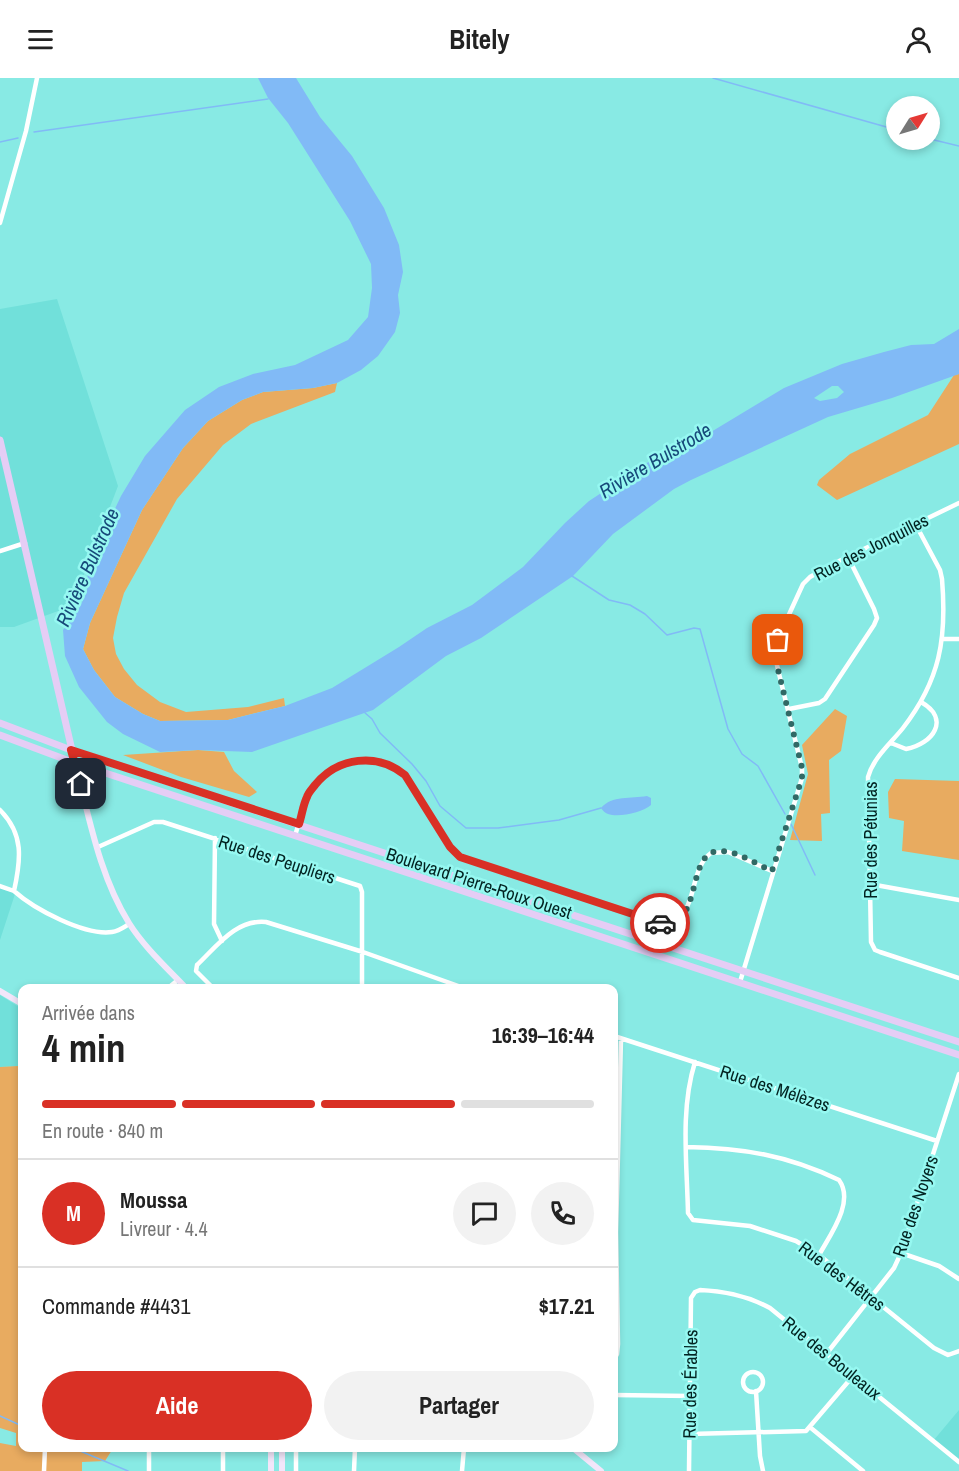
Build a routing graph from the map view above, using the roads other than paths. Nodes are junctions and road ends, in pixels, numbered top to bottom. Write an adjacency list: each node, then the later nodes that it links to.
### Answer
1 (38, 78): 2 (street)
2 (0, 223)
3 (0, 440): 6 (main road)
4 (959, 503): 5 (street, Rue des Jonquilles)
5 (916, 525): 8 (street, Rue des Jonquilles); 9 (street, Rue des Pétunias)
6 (25, 543): 7 (street); 16 (main road)
7 (0, 551)
8 (848, 557): 12 (street, Rue des Jonquilles); 12 (street)
9 (943, 639): 10 (street); 11 (street, Rue des Pétunias)
10 (959, 639)
11 (921, 702): 15 (street, Rue des Pétunias); 15 (street)
12 (789, 709): 23 (street, Rue des Jonquilles)
13 (0, 723): 16 (main road, Boulevard Pierre-Roux Ouest)
14 (0, 735): 17 (main road, Boulevard Pierre-Roux Ouest)
15 (891, 743): 24 (street, Rue des Pétunias)
16 (71, 750): 17 (main road); 19 (main road, Boulevard Pierre-Roux Ouest)
17 (75, 763): 20 (main road, Boulevard Pierre-Roux Ouest); 22 (main road)
18 (0, 810): 26 (street)
19 (299, 824): 20 (street); 23 (street); 31 (main road, Boulevard Pierre-Roux Ouest)
20 (295, 835): 34 (main road, Boulevard Pierre-Roux Ouest)
21 (215, 838): 22 (street, Rue des Peupliers); 29 (street); 30 (street, Rue des Peupliers)
22 (98, 848): 28 (main road)
23 (772, 871): 31 (street, Rue des Jonquilles)
24 (870, 884): 27 (street); 32 (street, Rue des Pétunias)
25 (0, 886): 26 (street)
26 (14, 891): 28 (street)
27 (959, 900)
28 (129, 924): 33 (main road)
29 (222, 940): 30 (street); 37 (street)
30 (363, 952): 38 (street, Rue des Peupliers); 39 (street)
31 (744, 970): 34 (street, Rue des Jonquilles); 44 (main road, Boulevard Pierre-Roux Ouest)
32 (959, 978)
33 (178, 980): 35 (street); 36 (main road)
34 (740, 982): 45 (main road, Boulevard Pierre-Roux Ouest)
35 (173, 984)
36 (182, 984)
37 (209, 984)
38 (362, 984)
39 (453, 984)
40 (0, 991): 41 (main road)
41 (18, 1002)
42 (618, 1038): 43 (street, Rue des Mélèzes)
43 (621, 1039): 46 (street, Rue des Mélèzes); 48 (street)
44 (959, 1042)
45 (959, 1055)
46 (695, 1062): 49 (street, Rue des Mélèzes); 50 (street, Rue des Hêtres)
47 (959, 1074): 49 (street, Rue des Noyers)
48 (618, 1079)
49 (937, 1141): 51 (street, Rue des Noyers)
50 (686, 1147): 52 (street, Rue des Hêtres); 52 (street)
51 (901, 1253): 53 (street); 54 (street, Rue des Noyers)
52 (819, 1255): 54 (street, Rue des Hêtres)
53 (959, 1279)
54 (870, 1297): 56 (street, Rue des Hêtres); 57 (street, Rue des Noyers)
55 (691, 1298): 57 (street, Rue des Bouleaux); 61 (street, Rue des Érables)
56 (959, 1351)
57 (827, 1353): 58 (street, Rue des Bouleaux)
58 (853, 1376): 62 (street); 74 (street, Rue des Bouleaux)
59 (756, 1391): 59 (street); 63 (street)
60 (618, 1395): 61 (street)
61 (690, 1396): 64 (street, Rue des Érables)
62 (811, 1428): 63 (street); 86 (street)
63 (758, 1433): 64 (street); 85 (street)
64 (690, 1434): 84 (street, Rue des Érables)
65 (45, 1452): 75 (street)
66 (149, 1452): 76 (street)
67 (223, 1452): 77 (street)
68 (272, 1452): 78 (main road)
69 (282, 1452): 79 (main road)
70 (296, 1452): 80 (street)
71 (355, 1452): 81 (street)
72 (464, 1452): 82 (street)
73 (578, 1452): 83 (main road)
74 (959, 1462)
75 (44, 1471)
76 (149, 1471)
77 (223, 1471)
78 (271, 1471)
79 (282, 1471)
80 (296, 1471)
81 (354, 1471)
82 (462, 1471)
83 (601, 1471)
84 (689, 1471)
85 (763, 1471)
86 (863, 1471)

